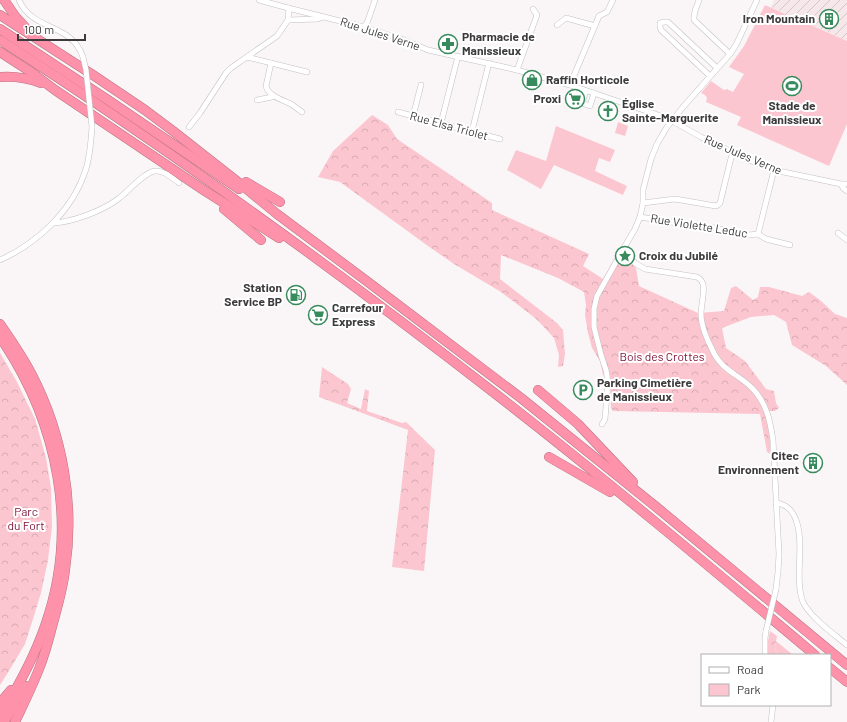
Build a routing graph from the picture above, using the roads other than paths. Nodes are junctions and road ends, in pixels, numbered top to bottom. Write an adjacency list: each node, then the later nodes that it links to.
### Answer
1 (4, 0): 18 (highway)
2 (19, 0): 56 (street, bridge)
3 (259, 0): 8 (street, Rue Jules Verne)
4 (375, 0): 15 (street)
5 (613, 0): 14 (street)
6 (699, 0): 20 (street)
7 (757, 0): 20 (street)
8 (289, 8): 11 (street, Rue Jules Verne); 12 (street)
9 (533, 9): 26 (street)
10 (0, 15): 18 (highway)
11 (323, 17): 12 (street); 15 (street, Rue Jules Verne)
12 (288, 20): 22 (street)
13 (557, 25): 14 (street)
14 (595, 26): 31 (street)
15 (363, 27): 21 (street, Rue Jules Verne)
16 (0, 29): 54 (highway)
17 (0, 40): 64 (highway)
18 (52, 47): 46 (highway)
19 (0, 52): 32 (highway)
20 (730, 54): 25 (street)
21 (458, 56): 24 (street, Rue Jules Verne); 41 (street)
22 (247, 57): 23 (street); 42 (street)
23 (271, 64): 27 (street); 35 (street)
24 (489, 64): 26 (street, Rue Jules Verne); 43 (street)
25 (718, 68): 28 (street); 28 (street)
26 (517, 70): 31 (street, Rue Jules Verne)
27 (306, 72)
28 (710, 76): 40 (street)
29 (0, 77): 32 (highway)
30 (421, 85): 39 (street)
31 (570, 85): 33 (street, Rue Jules Verne)
32 (55, 90): 48 (highway)
33 (586, 91): 34 (street, Rue Jules Verne); 34 (street)
34 (594, 93): 40 (street, Rue Jules Verne)
35 (273, 95): 36 (street); 37 (street)
36 (257, 100)
37 (302, 112)
38 (398, 112): 39 (street, Rue Elsa Triolet)
39 (413, 116): 41 (street, Rue Elsa Triolet)
40 (672, 121): 45 (street, Rue Jules Verne); 53 (street)
41 (441, 123): 43 (street, Rue Elsa Triolet)
42 (189, 127)
43 (472, 131): 44 (street, Rue Elsa Triolet)
44 (500, 139)
45 (733, 153): 47 (street, Rue Jules Verne); 53 (street)
46 (217, 165): 52 (highway); 54 (highway)
47 (774, 170): 49 (street, Rue Jules Verne); 58 (street, Rue Violette Leduc)
48 (183, 181): 56 (street); 59 (highway); 64 (highway)
49 (841, 184): 50 (street, Rue Jules Verne); 51 (street)
50 (847, 184)
51 (847, 191)
52 (280, 202)
53 (643, 203): 55 (street)
54 (277, 214): 72 (highway)
55 (640, 217): 58 (street, Rue Violette Leduc); 62 (street)
56 (53, 223): 63 (street)
57 (838, 233): 60 (street)
58 (758, 234): 61 (street, Rue Violette Leduc)
59 (261, 240)
60 (847, 240)
61 (790, 245)
62 (625, 246): 68 (street); 70 (street)
63 (0, 260)
64 (338, 275): 71 (highway)
65 (0, 324): 73 (highway)
66 (0, 336): 79 (highway)
67 (538, 390): 72 (highway)
68 (602, 424)
69 (549, 457): 71 (highway)
70 (776, 503): 74 (street); 75 (street, bridge)
71 (635, 507): 76 (highway)
72 (660, 510): 77 (highway)
73 (54, 619): 84 (highway); 85 (highway)
74 (847, 645)
75 (765, 654)
76 (814, 654)
77 (847, 665)
78 (831, 669): 80 (highway)
79 (25, 672): 81 (highway); 83 (highway)
80 (847, 682)
81 (0, 703)
82 (773, 706): 86 (street)
83 (0, 716)
84 (4, 722)
85 (15, 722)
86 (771, 722)

